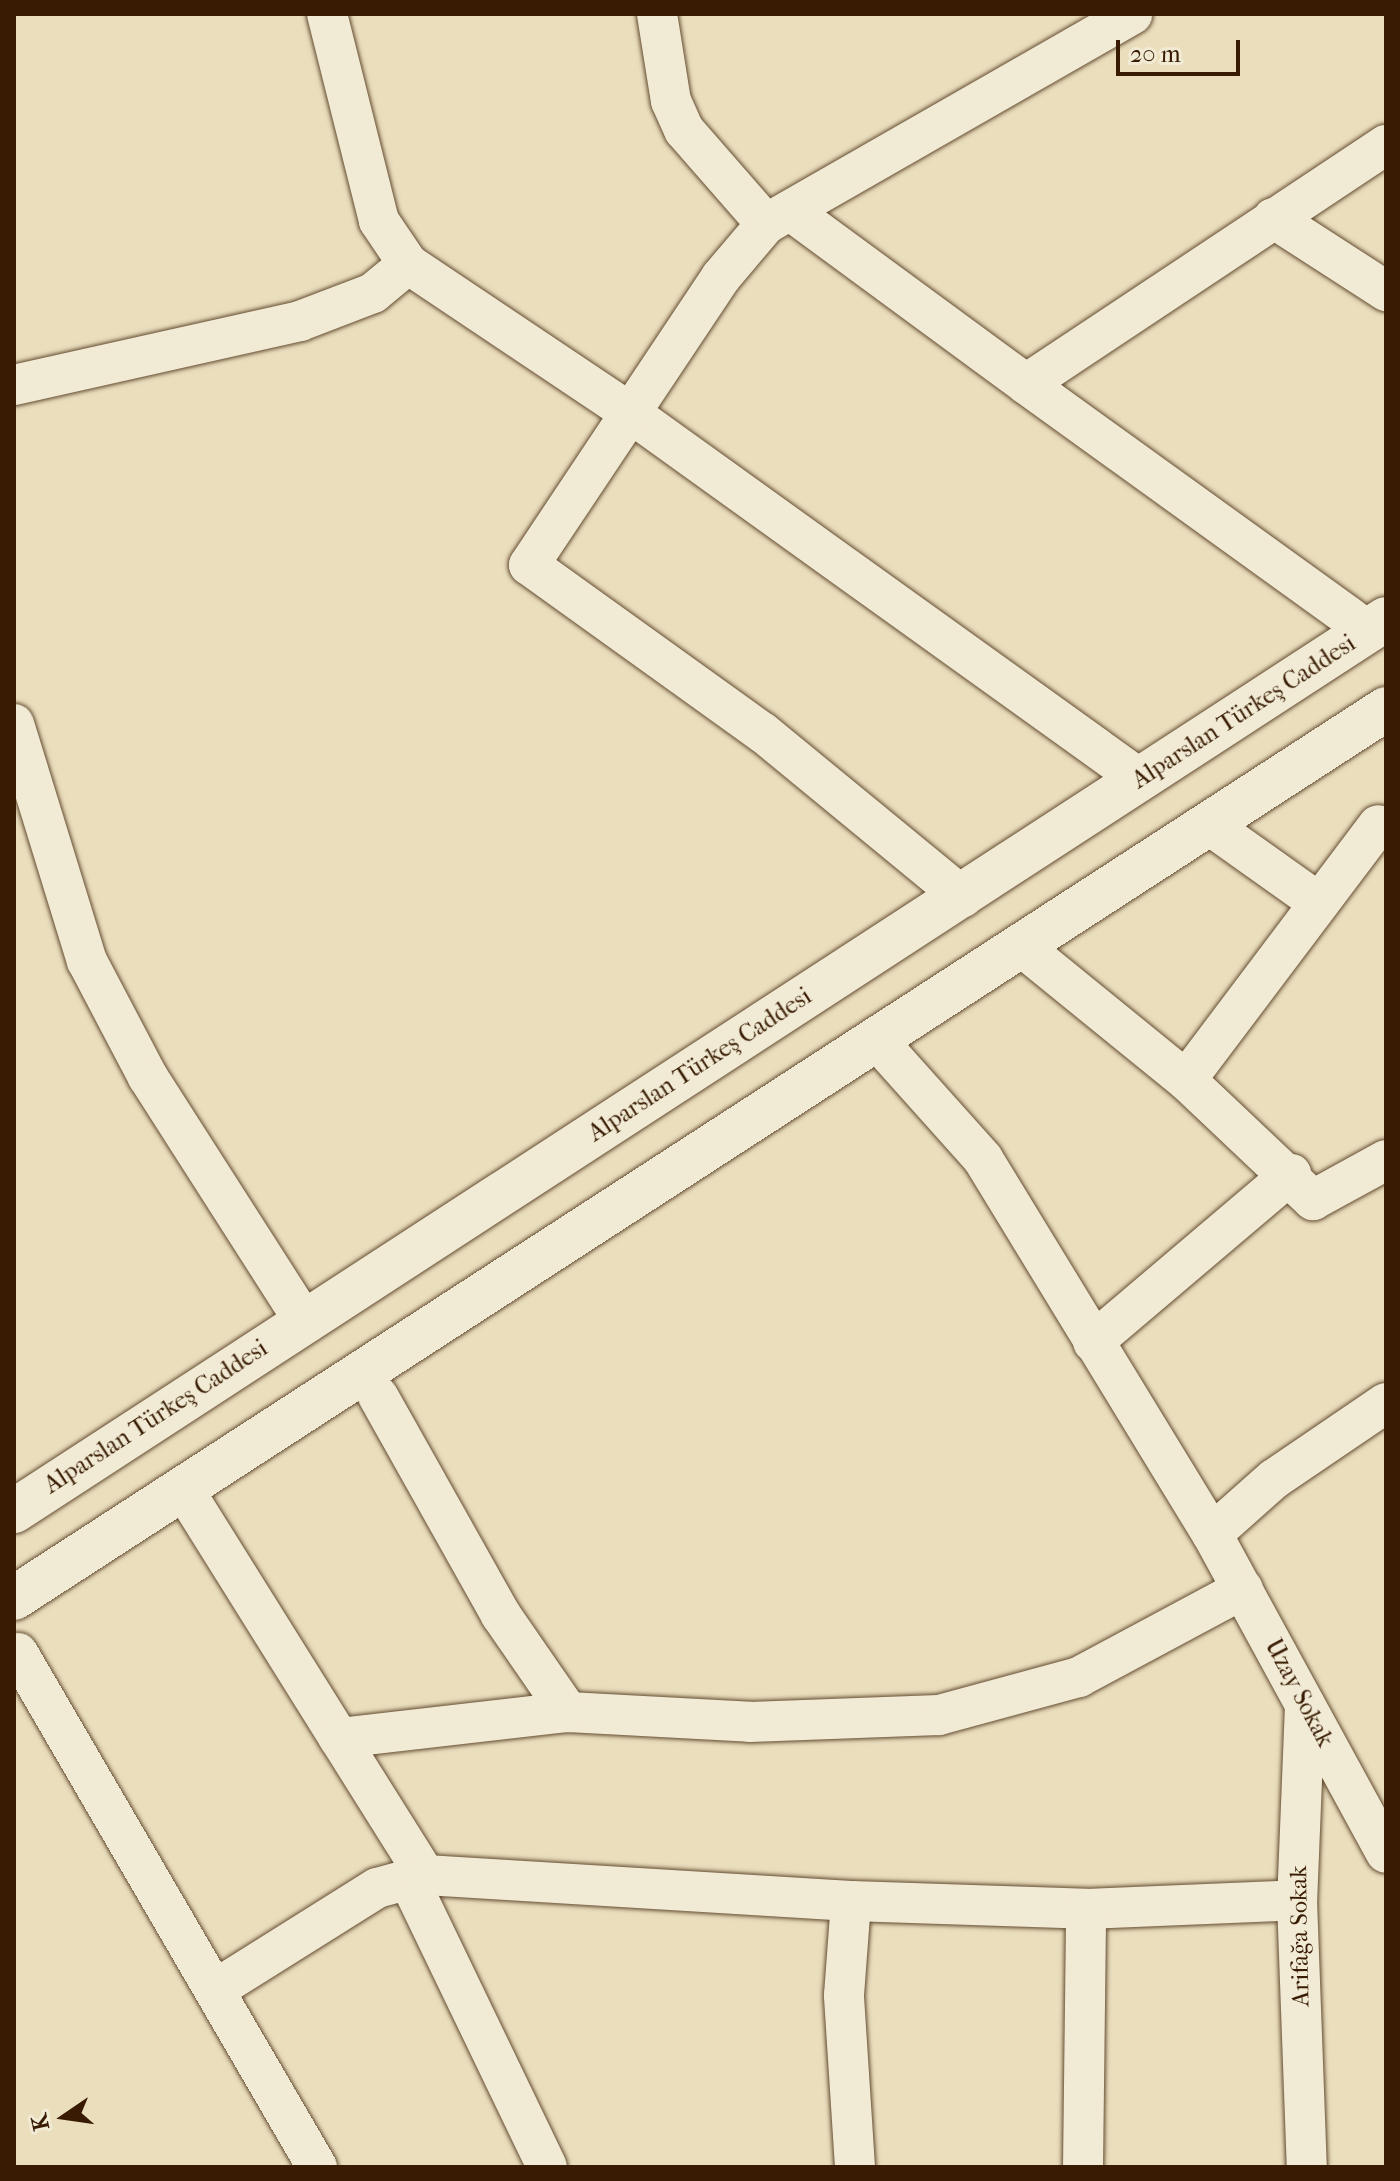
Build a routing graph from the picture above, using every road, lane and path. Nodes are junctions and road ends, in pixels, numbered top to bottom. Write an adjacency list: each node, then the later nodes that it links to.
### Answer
1 (327, 14): 7 (street)
2 (657, 14): 5 (street)
3 (1132, 14): 5 (street)
4 (1386, 145): 6 (street)
5 (779, 218): 9 (street); 11 (street)
6 (1273, 218): 8 (street); 9 (street)
7 (408, 264): 10 (street); 11 (street)
8 (1386, 291)
9 (1026, 384): 12 (street)
10 (14, 385)
11 (629, 412): 15 (street); 19 (street)
12 (1377, 625): 15 (street, Alparslan Türkeş Caddesi)
13 (1386, 709): 16 (street)
14 (14, 724): 18 (street)
15 (1140, 779): 19 (street, Alparslan Türkeş Caddesi)
16 (1208, 824): 20 (street); 21 (street)
17 (1378, 825): 20 (street)
18 (29, 830): 26 (street)
19 (963, 897): 26 (street, Alparslan Türkeş Caddesi)
20 (1319, 903): 23 (street)
21 (1021, 946): 22 (street); 23 (street)
22 (875, 1038): 27 (street, Uzay Sokak); 30 (street)
23 (1186, 1080): 25 (street)
24 (1386, 1160): 25 (street)
25 (1291, 1174): 27 (street)
26 (304, 1321): 31 (street, Alparslan Türkeş Caddesi)
27 (1093, 1342): 32 (street, Uzay Sokak)
28 (378, 1396): 37 (street)
29 (1386, 1403): 32 (street)
30 (184, 1490): 34 (street); 38 (street)
31 (14, 1511)
32 (1212, 1534): 33 (street, Uzay Sokak)
33 (1243, 1589): 36 (street, Uzay Sokak); 37 (street)
34 (14, 1598)
35 (18, 1653): 44 (street)
36 (1305, 1705): 39 (street, Uzay Sokak); 41 (street, Arifağa Sokak)
37 (568, 1712): 38 (street)
38 (339, 1738): 40 (street)
39 (1386, 1853)
40 (417, 1878): 42 (street); 44 (street); 46 (street)
41 (1297, 1900): 43 (street); 49 (street, Arifağa Sokak)
42 (851, 1901): 43 (street); 47 (street)
43 (1086, 1909): 48 (street)
44 (216, 1989): 45 (street)
45 (317, 2167)
46 (547, 2167)
47 (855, 2167)
48 (1083, 2167)
49 (1307, 2167)

